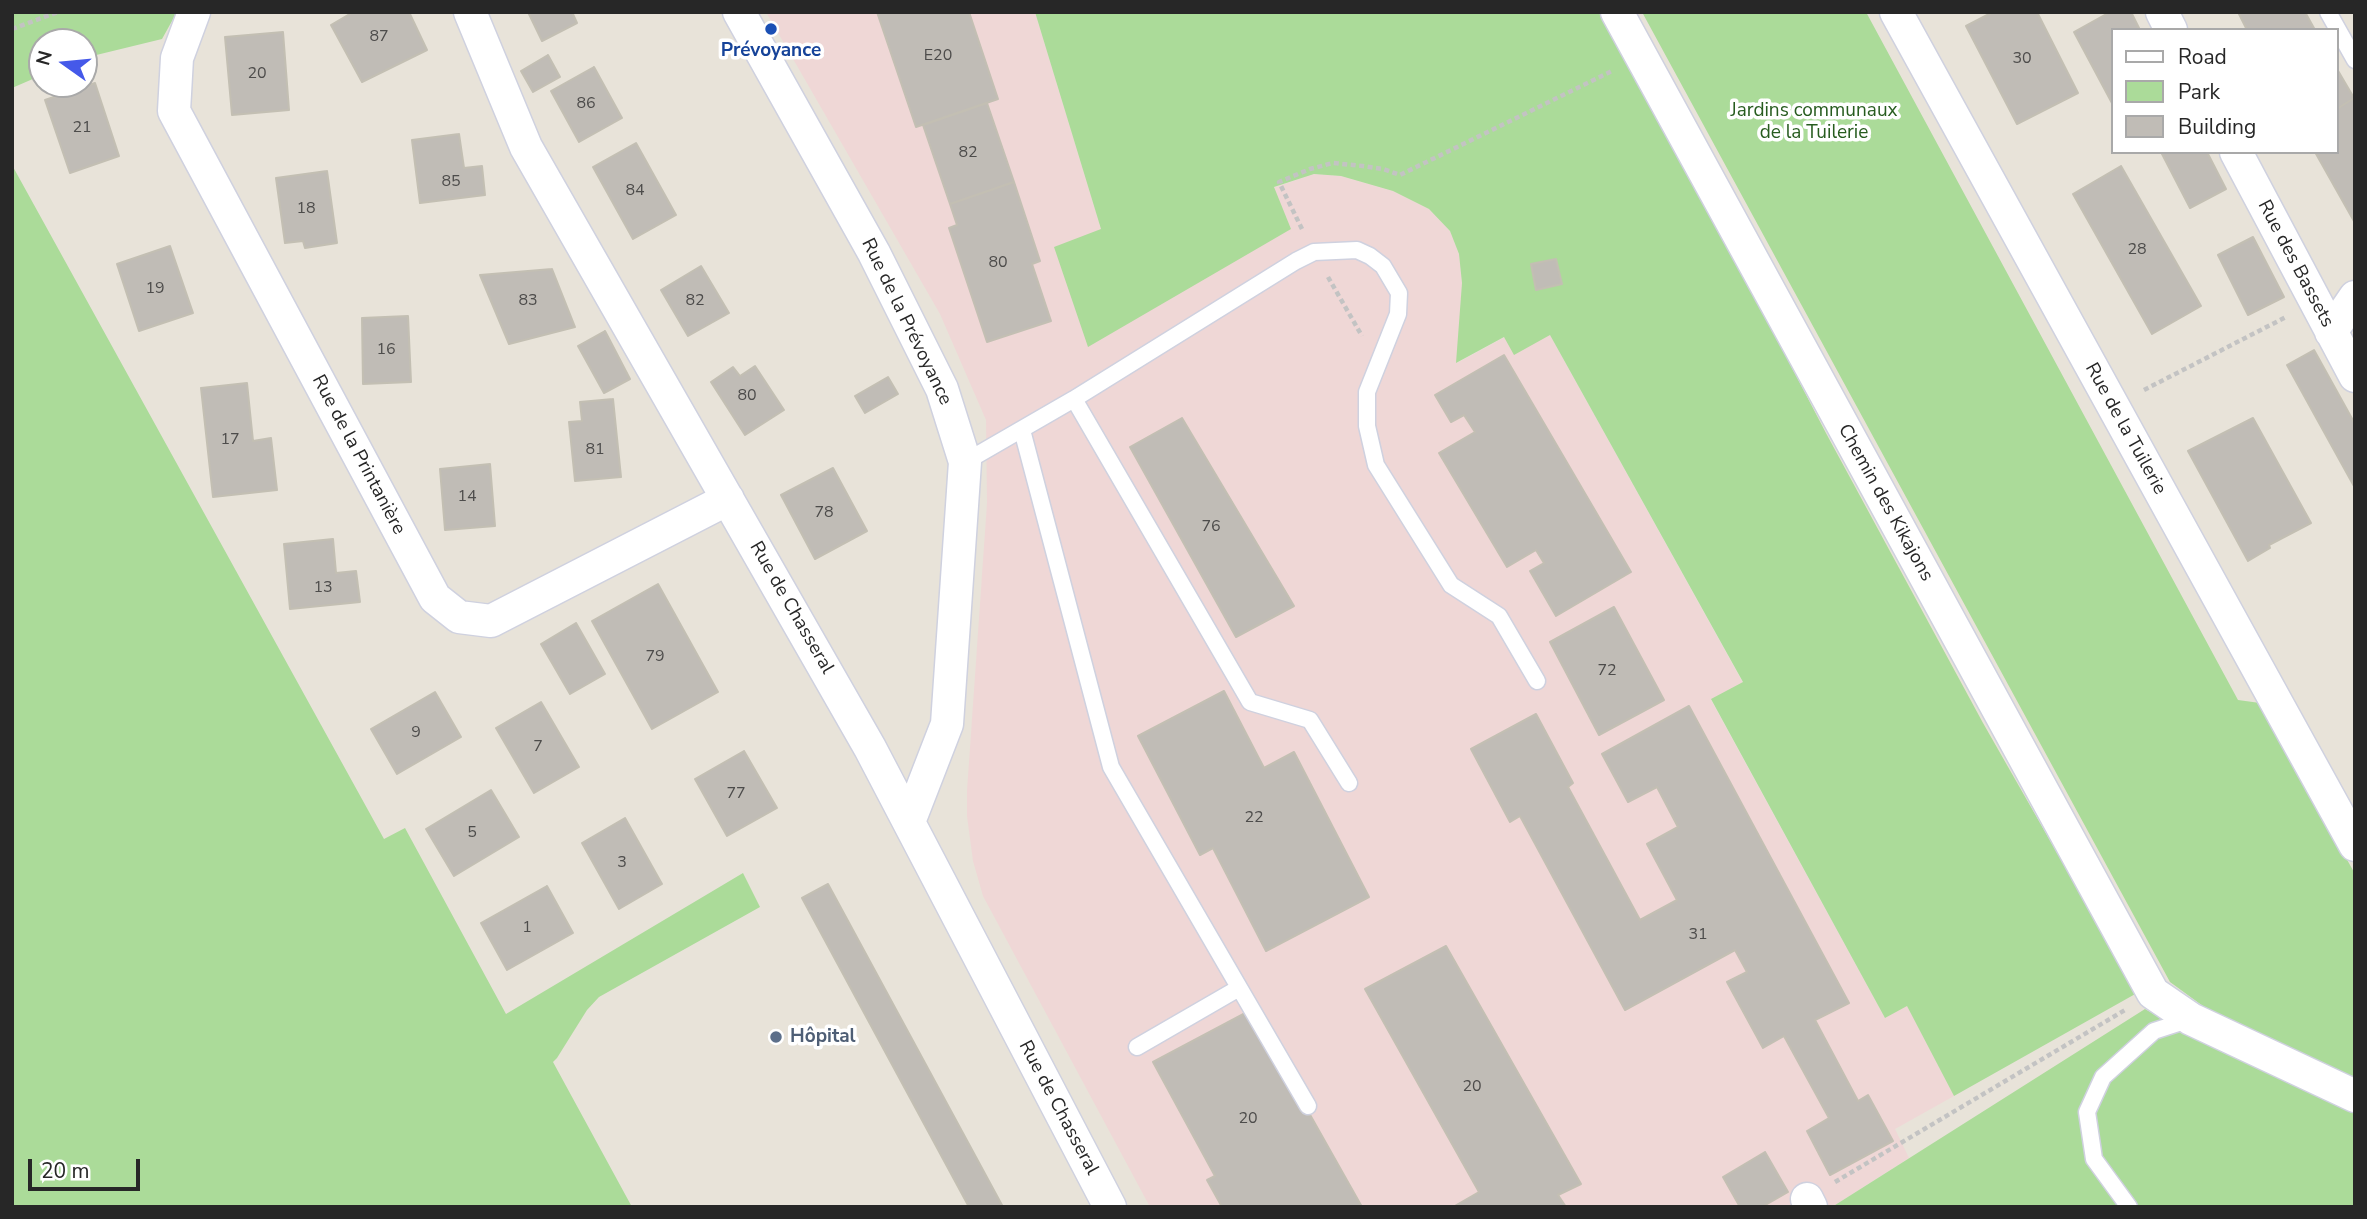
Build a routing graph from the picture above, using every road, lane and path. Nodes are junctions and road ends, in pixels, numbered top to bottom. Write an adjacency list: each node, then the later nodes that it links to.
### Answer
1 (58, 12): 11 (path)
2 (194, 12): 26 (street, Rue de la Printanière)
3 (470, 12): 26 (street, Rue de Chasseral)
4 (740, 12): 25 (street, Rue de la Prévoyance)
5 (1617, 12): 13 (street, Chemin des Kikajons)
6 (1896, 12): 30 (street, Rue de la Tuilerie)
7 (2162, 12): 9 (street)
8 (2328, 12): 10 (lane)
9 (2170, 28)
10 (2337, 28)
11 (12, 29)
12 (2339, 32): 14 (lane)
13 (1641, 57): 16 (path); 32 (street, Chemin des Kikajons)
14 (2355, 60)
15 (2237, 154): 19 (street, Rue des Bassets)
16 (1314, 252): 20 (path); 20 (lane); 23 (lane)
17 (2355, 297): 19 (street)
18 (2294, 313): 22 (path)
19 (2331, 332): 21 (street, Rue des Bassets)
20 (1378, 365): 27 (lane)
21 (2355, 376)
22 (2140, 392)
23 (1073, 399): 24 (lane); 28 (lane)
24 (1022, 429): 25 (lane); 31 (lane)
25 (965, 462): 29 (street, Rue de la Prévoyance)
26 (728, 499): 29 (street, Rue de Chasseral)
27 (1537, 681)
28 (1349, 783)
29 (909, 822): 38 (street, Rue de Chasseral)
30 (2355, 845)
31 (1239, 988): 34 (lane); 36 (lane)
32 (2153, 993): 33 (street); 37 (path)
33 (2191, 1019): 35 (street); 39 (lane)
34 (1137, 1047)
35 (2355, 1096)
36 (1308, 1106)
37 (1809, 1203)
38 (1110, 1207)
39 (2129, 1207)

